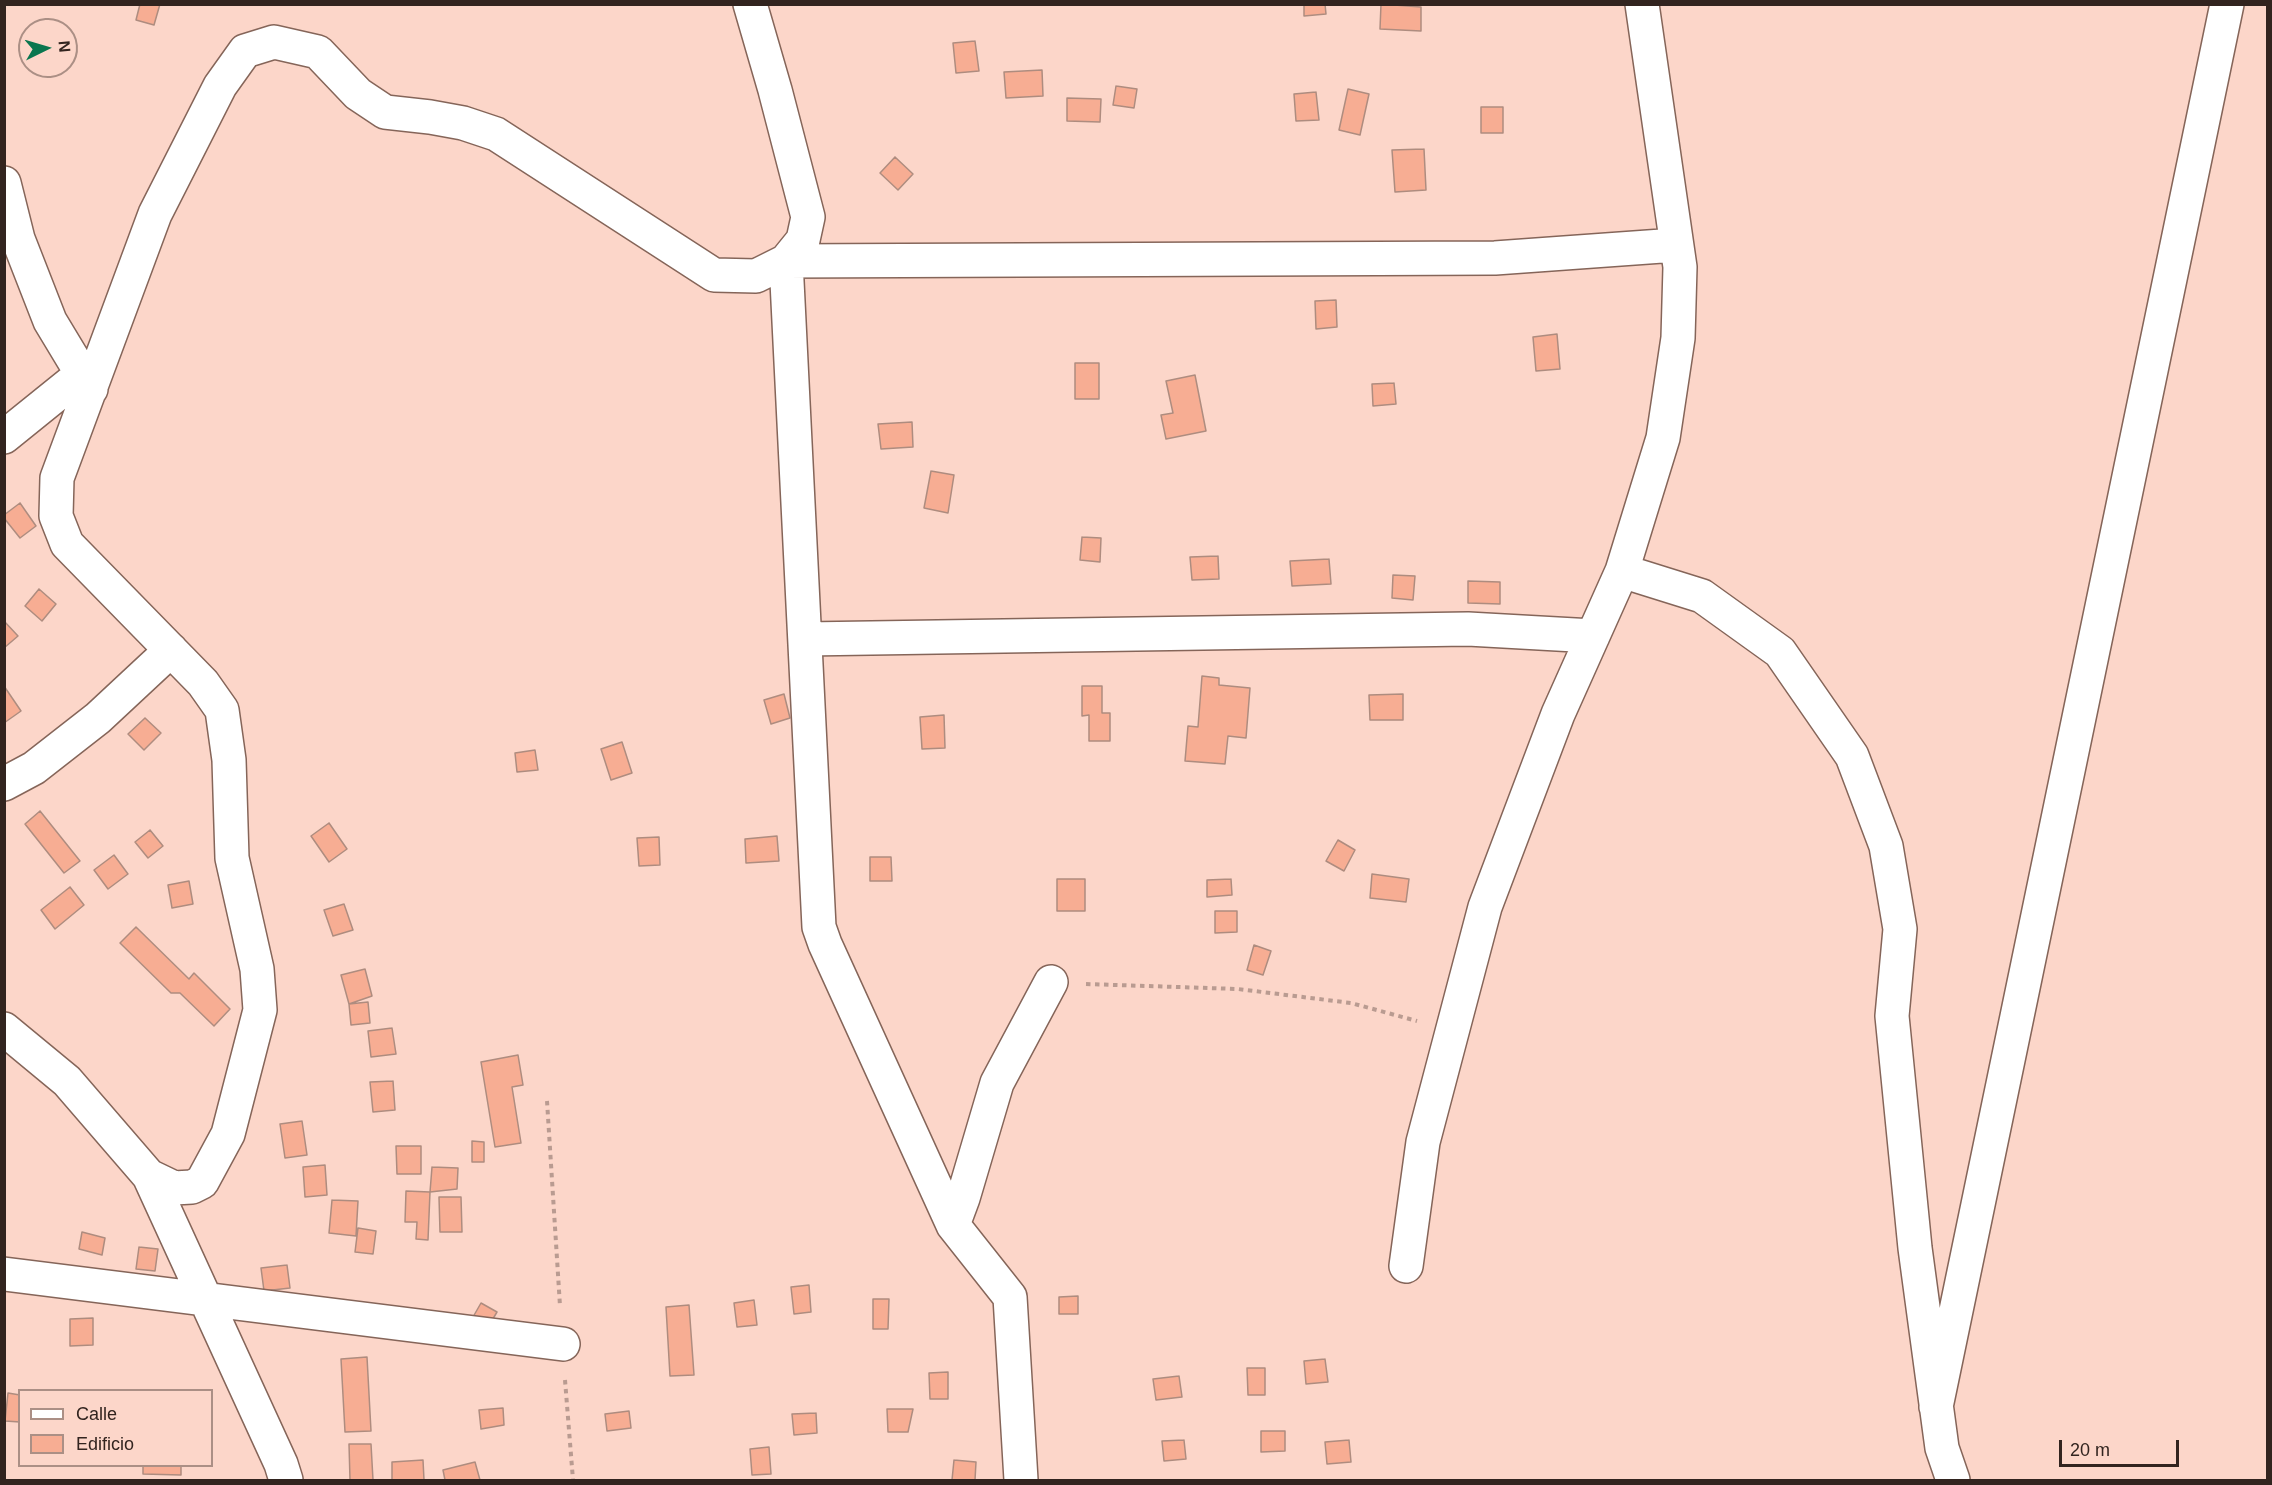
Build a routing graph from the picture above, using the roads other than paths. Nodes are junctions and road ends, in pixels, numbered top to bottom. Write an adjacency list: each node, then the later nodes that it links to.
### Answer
1 (750, 4): 6 (street)
2 (1642, 4): 5 (street)
3 (2227, 4): 22 (street)
4 (5, 189): 7 (street)
5 (1676, 245): 6 (street); 9 (street)
6 (786, 261): 7 (street); 11 (street)
7 (87, 382): 8 (street); 12 (street)
8 (4, 437)
9 (1622, 571): 10 (street); 22 (street)
10 (1593, 636): 11 (street); 18 (street)
11 (805, 639): 17 (street)
12 (171, 650): 13 (street); 16 (street)
13 (4, 784)
14 (1051, 982): 17 (street)
15 (4, 1029): 16 (street)
16 (149, 1176): 20 (street)
17 (953, 1225): 24 (street)
18 (1406, 1266)
19 (4, 1274): 20 (street)
20 (205, 1299): 21 (street); 23 (street)
21 (563, 1344)
22 (1936, 1407): 25 (street)
23 (286, 1480)
24 (1021, 1480)
25 (1953, 1480)

